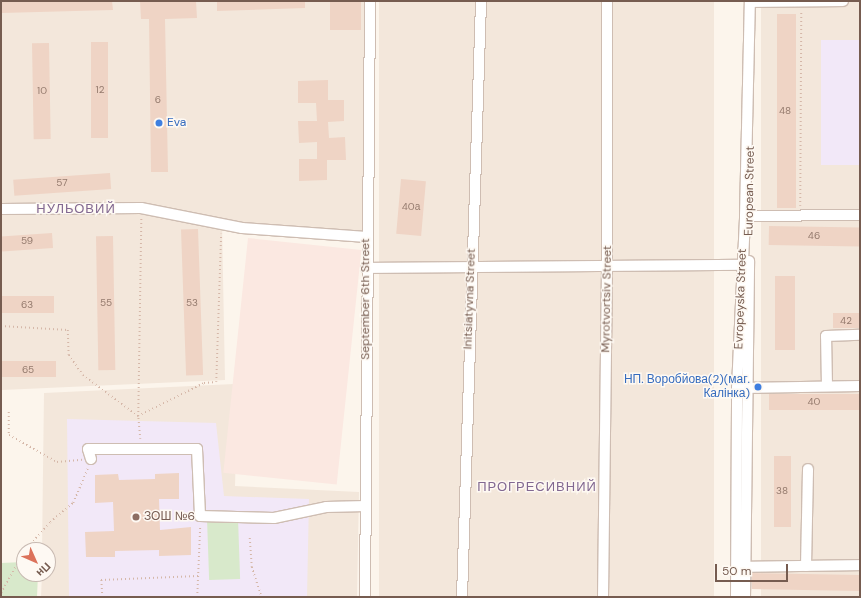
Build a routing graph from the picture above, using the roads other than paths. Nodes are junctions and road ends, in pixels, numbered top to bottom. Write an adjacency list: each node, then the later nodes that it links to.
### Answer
1 (370, 1): 9 (street, September 6th Street)
2 (481, 1): 12 (street, Initsiatyvna Street)
3 (607, 1): 11 (street, Myrotvortsiv Street)
4 (751, 1): 5 (street); 8 (street, Evropeyska Street); 28 (street, European Street)
5 (843, 1)
6 (1, 209): 9 (street)
7 (860, 215): 8 (street)
8 (745, 216): 10 (street, Evropeyska Street)
9 (367, 237): 13 (street, September 6th Street)
10 (742, 265): 11 (street); 17 (street, Evropeyska Street)
11 (607, 266): 12 (street); 26 (street, Myrotvortsiv Street)
12 (471, 267): 13 (street); 25 (street, Initsiatyvna Street)
13 (366, 268): 20 (street, September 6th Street)
14 (860, 335): 15 (street)
15 (827, 386): 16 (street); 17 (street)
16 (860, 386)
17 (737, 388): 23 (street, Evropeyska Street)
18 (91, 459): 20 (street)
19 (808, 469): 22 (street)
20 (366, 506): 24 (street, September 6th Street)
21 (860, 565): 22 (street)
22 (806, 566): 23 (street)
23 (737, 567): 27 (street, Evropeyska Street)
24 (365, 597)
25 (462, 597)
26 (603, 597)
27 (736, 597)
28 (745, 597)

